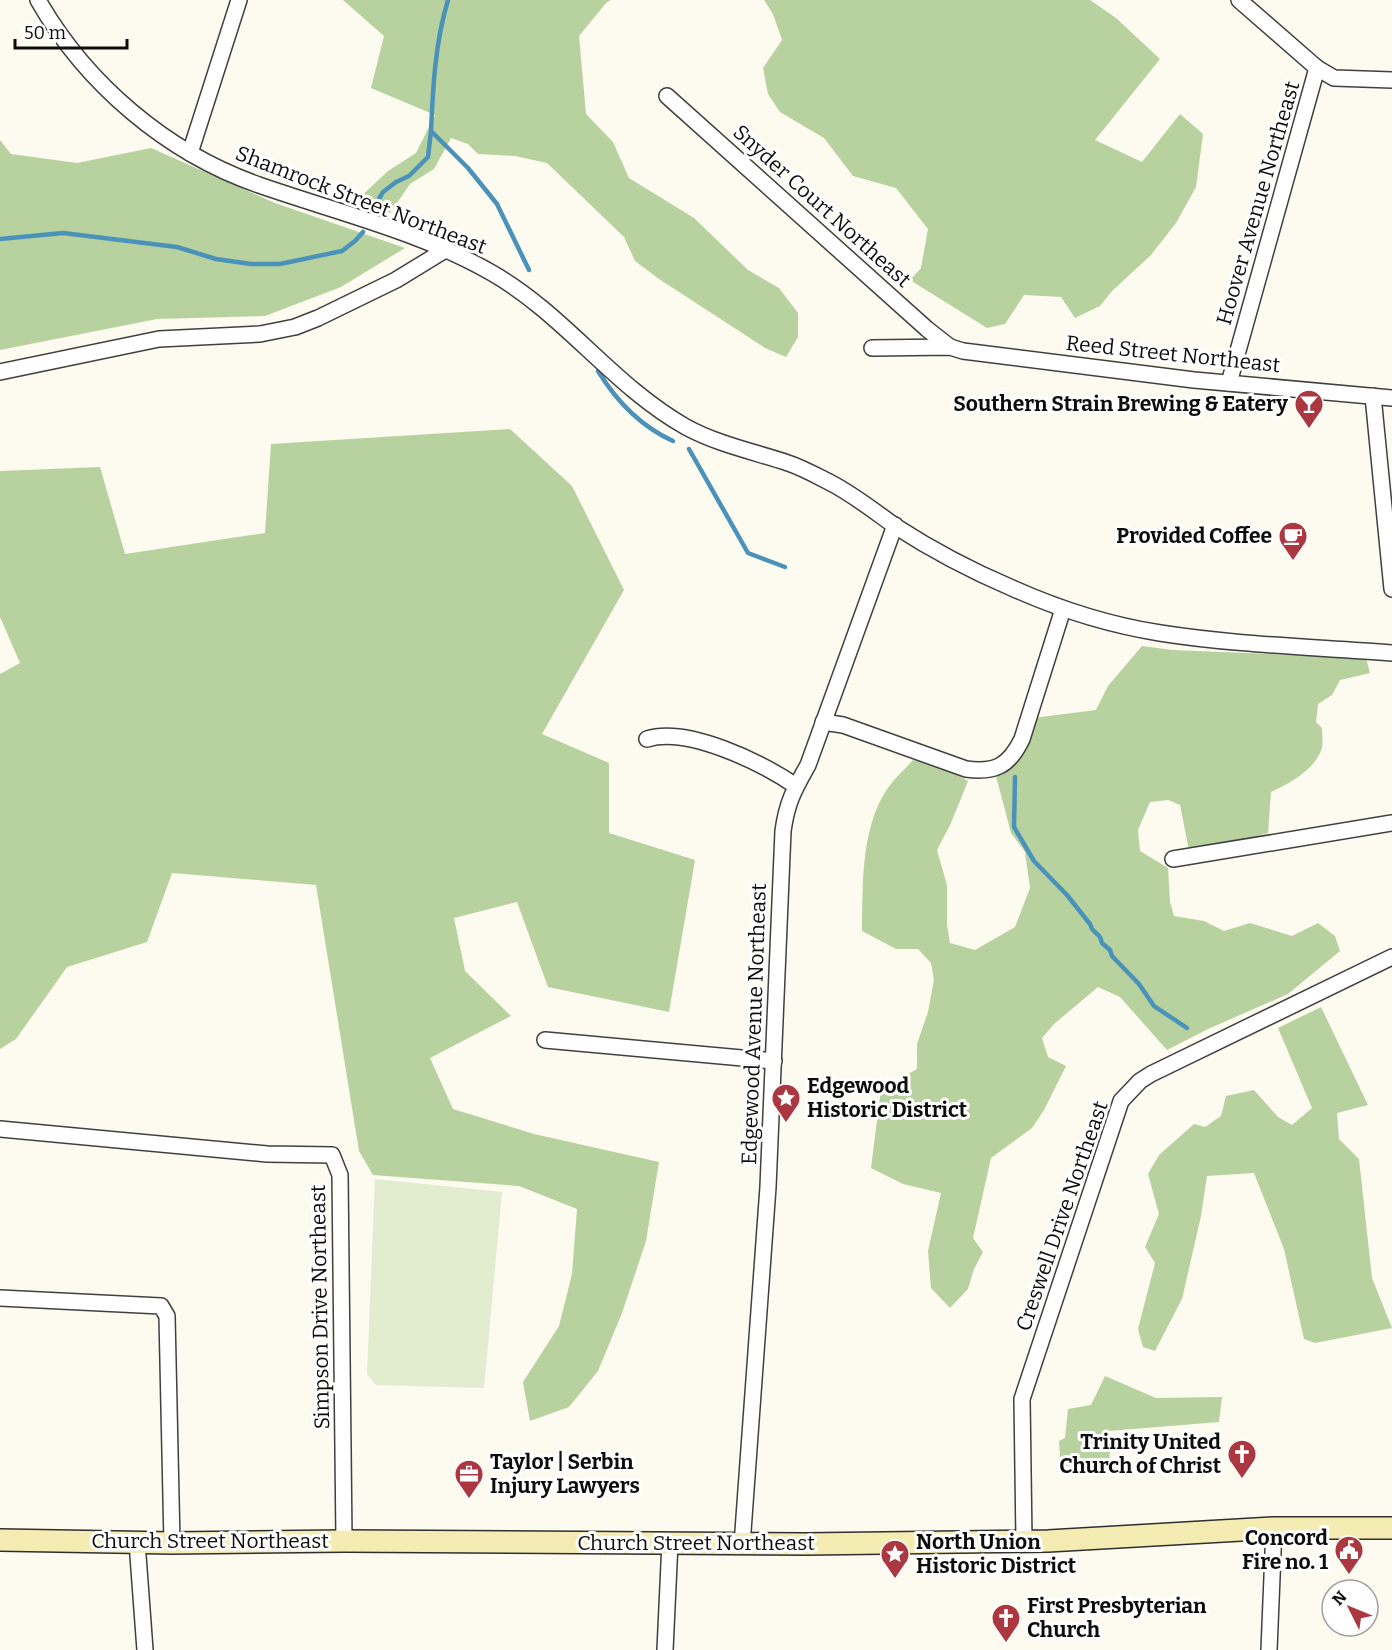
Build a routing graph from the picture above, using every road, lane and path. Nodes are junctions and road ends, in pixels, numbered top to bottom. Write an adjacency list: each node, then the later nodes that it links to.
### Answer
1 (38, 0): 7 (street, Shamrock Street Northeast)
2 (240, 0): 7 (street)
3 (1239, 0): 4 (street)
4 (1317, 68): 5 (street); 12 (street, Hoover Avenue Northeast)
5 (1392, 80)
6 (667, 96): 9 (street, Snyder Court Northeast)
7 (190, 153): 8 (street, Shamrock Street Northeast)
8 (445, 250): 11 (street); 15 (street, Shamrock Street Northeast)
9 (950, 347): 10 (street, Reed Street Northeast); 12 (street, Reed Street Northeast)
10 (872, 348)
11 (0, 372)
12 (1229, 383): 13 (street, Reed Street Northeast)
13 (1373, 396): 14 (street, Reed Street Northeast); 16 (street)
14 (1392, 398)
15 (895, 525): 17 (street, Shamrock Street Northeast); 19 (street, Edgewood Avenue Northeast)
16 (1392, 589)
17 (1063, 609): 18 (street, Shamrock Street Northeast); 19 (street)
18 (1392, 653)
19 (823, 723): 21 (street, Edgewood Avenue Northeast)
20 (647, 739): 21 (street)
21 (796, 786): 26 (street, Edgewood Avenue Northeast)
22 (1392, 823): 23 (street)
23 (1173, 859)
24 (1392, 957): 33 (street, Creswell Drive Northeast)
25 (545, 1040): 26 (street)
26 (774, 1061): 37 (street, Edgewood Avenue Northeast)
27 (0, 1130): 32 (street, Simpson Drive Northeast)
28 (0, 1298): 36 (street)
29 (1274, 1528): 30 (main road, Church Street Northeast); 33 (main road, Church Street Northeast); 40 (street)
30 (1392, 1528)
31 (0, 1540): 34 (main road, Church Street Northeast)
32 (344, 1541): 35 (main road, Church Street Northeast); 36 (main road, Church Street Northeast)
33 (1024, 1541): 37 (main road, Church Street Northeast)
34 (137, 1542): 36 (main road, Church Street Northeast); 38 (street)
35 (670, 1542): 37 (main road, Church Street Northeast); 39 (street)
36 (172, 1543)
37 (742, 1545)
38 (145, 1650)
39 (665, 1650)
40 (1269, 1650)

